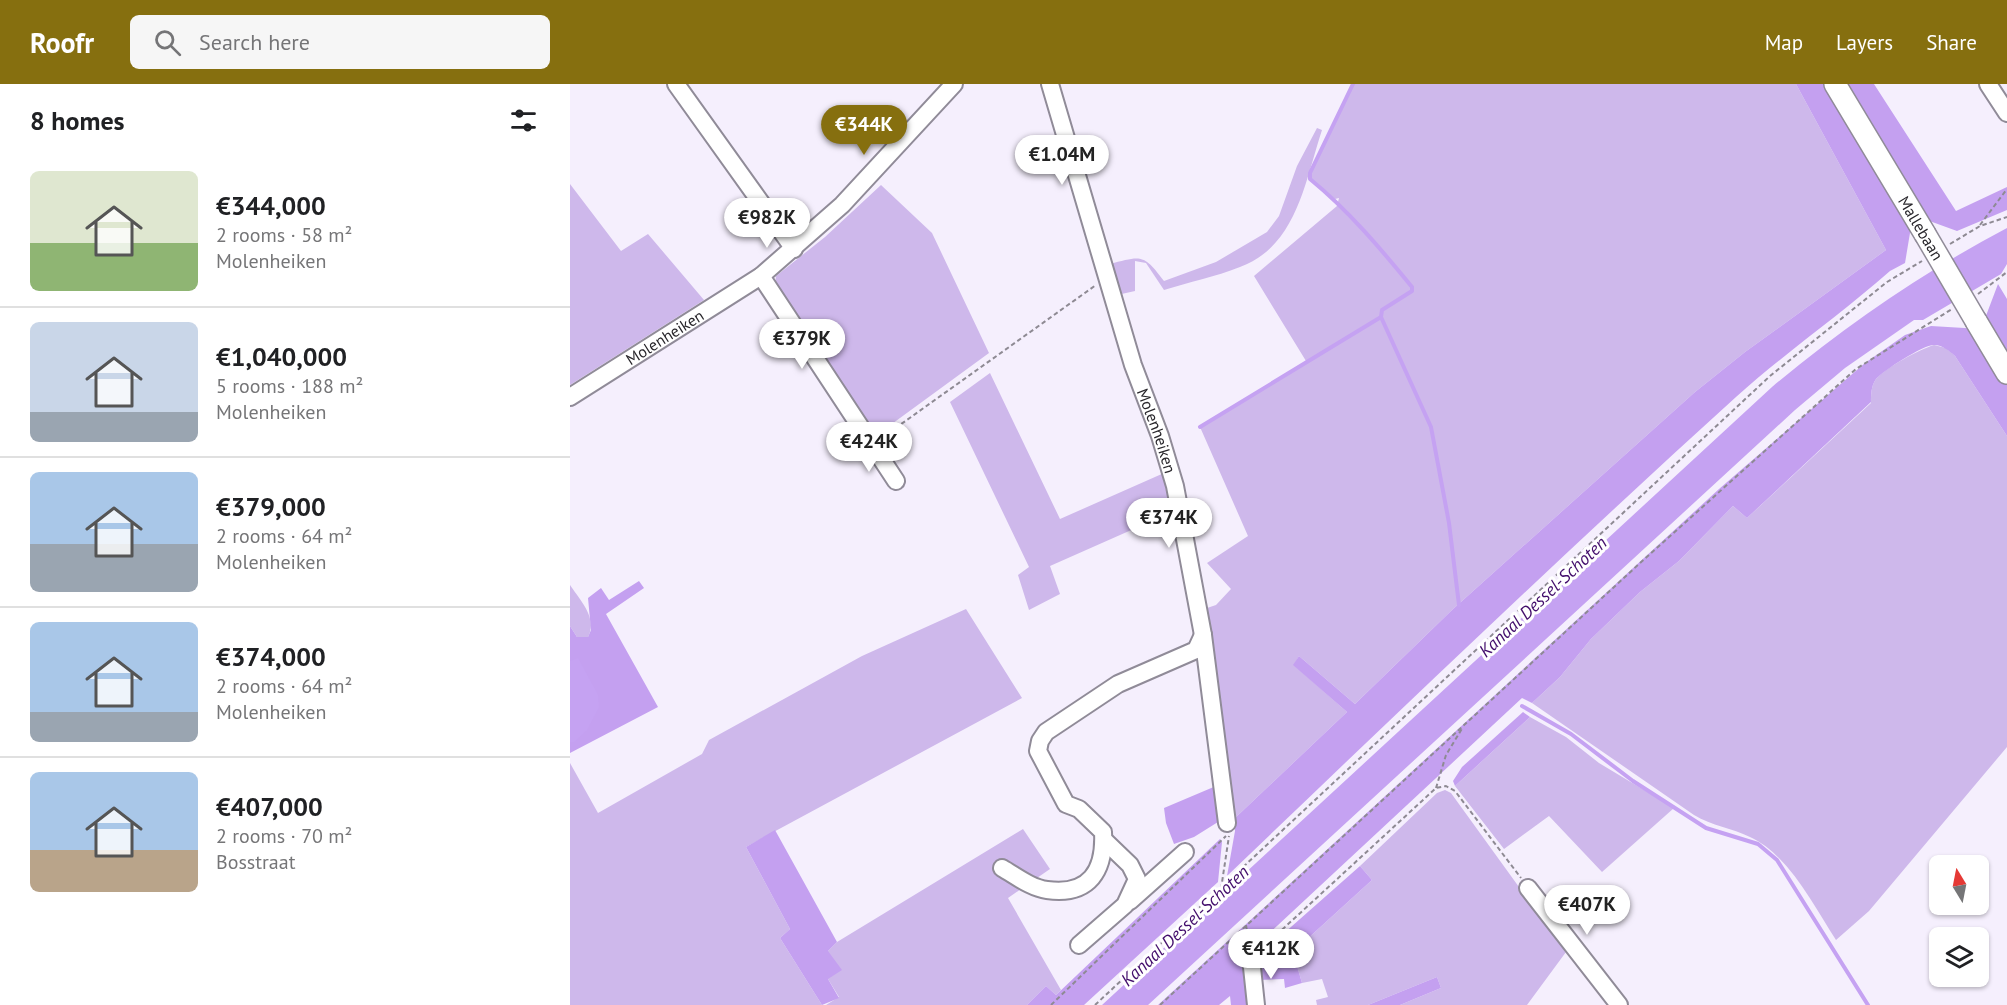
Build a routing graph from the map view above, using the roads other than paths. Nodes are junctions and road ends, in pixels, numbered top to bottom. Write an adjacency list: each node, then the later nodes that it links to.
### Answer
1 (676, 84): 7 (street)
2 (954, 84): 7 (street, Molenheiken)
3 (1050, 84): 12 (street, Molenheiken)
4 (1835, 84): 9 (main road, Mallebaan, bridge)
5 (1988, 84): 6 (street)
6 (2007, 113)
7 (794, 249): 8 (street, Molenheiken)
8 (761, 276): 10 (street, Molenheiken); 11 (street)
9 (2007, 373)
10 (570, 397)
11 (896, 481)
12 (1203, 635): 13 (street, Molenheiken); 14 (street)
13 (1227, 823)
14 (1104, 840): 16 (street); 18 (street)
15 (1185, 852): 18 (street)
16 (1002, 868)
17 (1528, 888): 22 (street)
18 (1125, 905): 19 (street)
19 (1079, 945)
20 (1251, 958): 21 (street)
21 (1256, 1005)
22 (1619, 1005)

